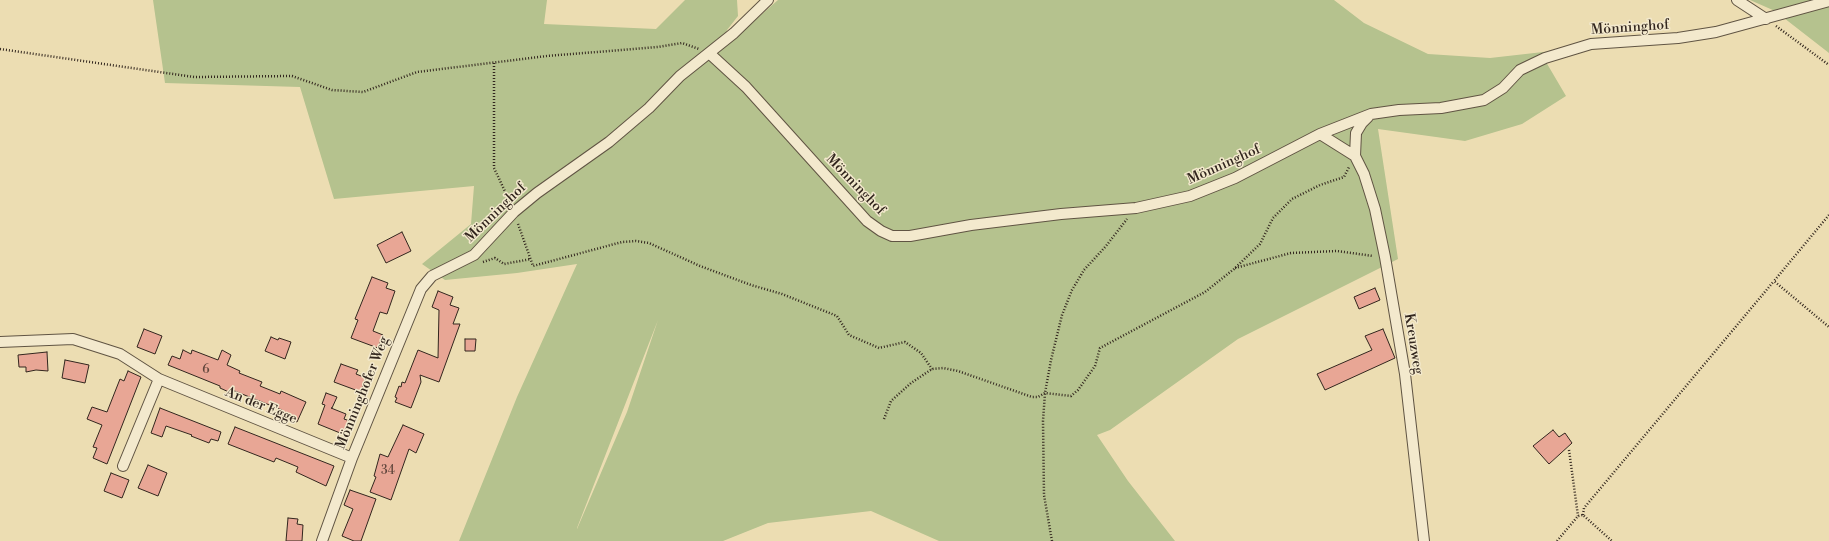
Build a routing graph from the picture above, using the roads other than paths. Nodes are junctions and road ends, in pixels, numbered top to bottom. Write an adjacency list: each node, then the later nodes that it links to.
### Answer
1 (768, 0): 5 (street, Mönninghof)
2 (1736, 0): 4 (street)
3 (1829, 1): 4 (street, Mönninghof)
4 (1766, 19): 6 (street, Mönninghof)
5 (709, 52): 7 (street, Mönninghof); 9 (street, Mönninghof)
6 (1372, 114): 7 (street, Mönninghof); 8 (street, Kreuzweg)
7 (1320, 134): 8 (street)
8 (1355, 156): 15 (street, Kreuzweg)
9 (448, 269): 12 (street, Mönninghofer Weg)
10 (0, 342): 11 (street, An der Egge)
11 (159, 379): 12 (street, An der Egge); 13 (street)
12 (352, 458): 14 (street, Mönninghofer Weg)
13 (123, 466)
14 (322, 541)
15 (1424, 541)

